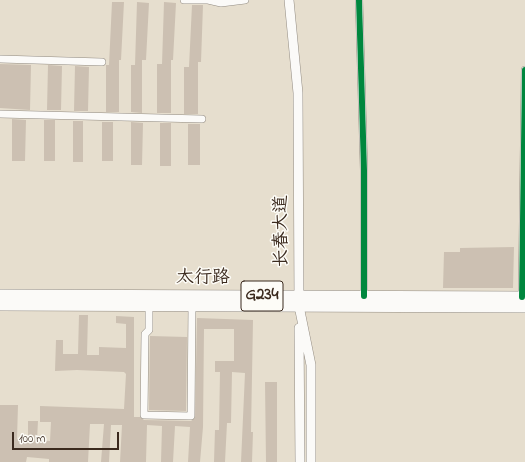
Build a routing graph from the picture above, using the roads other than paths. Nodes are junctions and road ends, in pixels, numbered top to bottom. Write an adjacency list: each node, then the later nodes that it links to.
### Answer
1 (184, 0): 2 (street)
2 (244, 0)
3 (289, 0): 13 (main road, 长春大道)
4 (359, 0): 11 (street)
5 (0, 59): 6 (street)
6 (102, 62)
7 (525, 70): 12 (street)
8 (0, 114): 9 (street)
9 (202, 119)
10 (0, 295): 13 (highway, 太行路 / G234)
11 (364, 296): 12 (highway, 太行路 / G234); 13 (highway, 太行路 / G234)
12 (524, 300): 13 (highway, 太行路 / G234)
13 (299, 301): 16 (highway, 太行路 / G234); 17 (main road); 18 (main road, 长春大道)
14 (0, 305): 15 (highway, 太行路 / G234)
15 (149, 305): 16 (highway, 太行路 / G234); 16 (street)
16 (192, 306)
17 (300, 462)
18 (311, 462)

